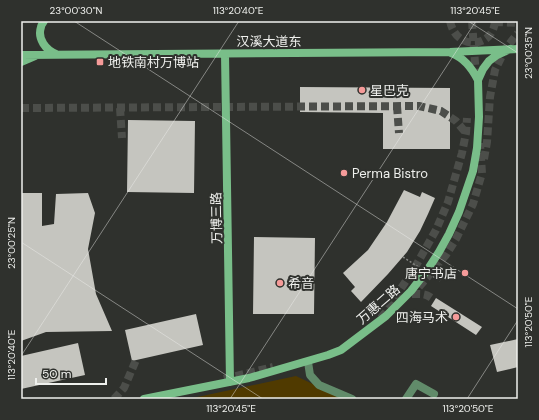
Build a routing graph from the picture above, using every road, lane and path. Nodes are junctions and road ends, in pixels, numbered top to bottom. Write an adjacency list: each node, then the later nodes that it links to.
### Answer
1 (44, 21): 4 (street)
2 (514, 49): 3 (street, 汉溪大道东); 9 (street)
3 (450, 52): 5 (street, 汉溪大道东); 9 (street)
4 (57, 54): 5 (street, 汉溪大道东); 7 (street, 汉溪大道东)
5 (225, 54): 13 (street, 万博三路)
6 (21, 55): 7 (street, 汉溪大道东)
7 (38, 55): 8 (street)
8 (21, 62)
9 (478, 80): 12 (street, 万惠二路)
10 (403, 257): 11 (path, bridge)
11 (440, 281)
12 (308, 362): 13 (street, 万惠二路); 16 (street)
13 (230, 382): 15 (street, 万惠二路)
14 (434, 394): 17 (street)
15 (144, 399)
16 (352, 399)
17 (406, 399)

